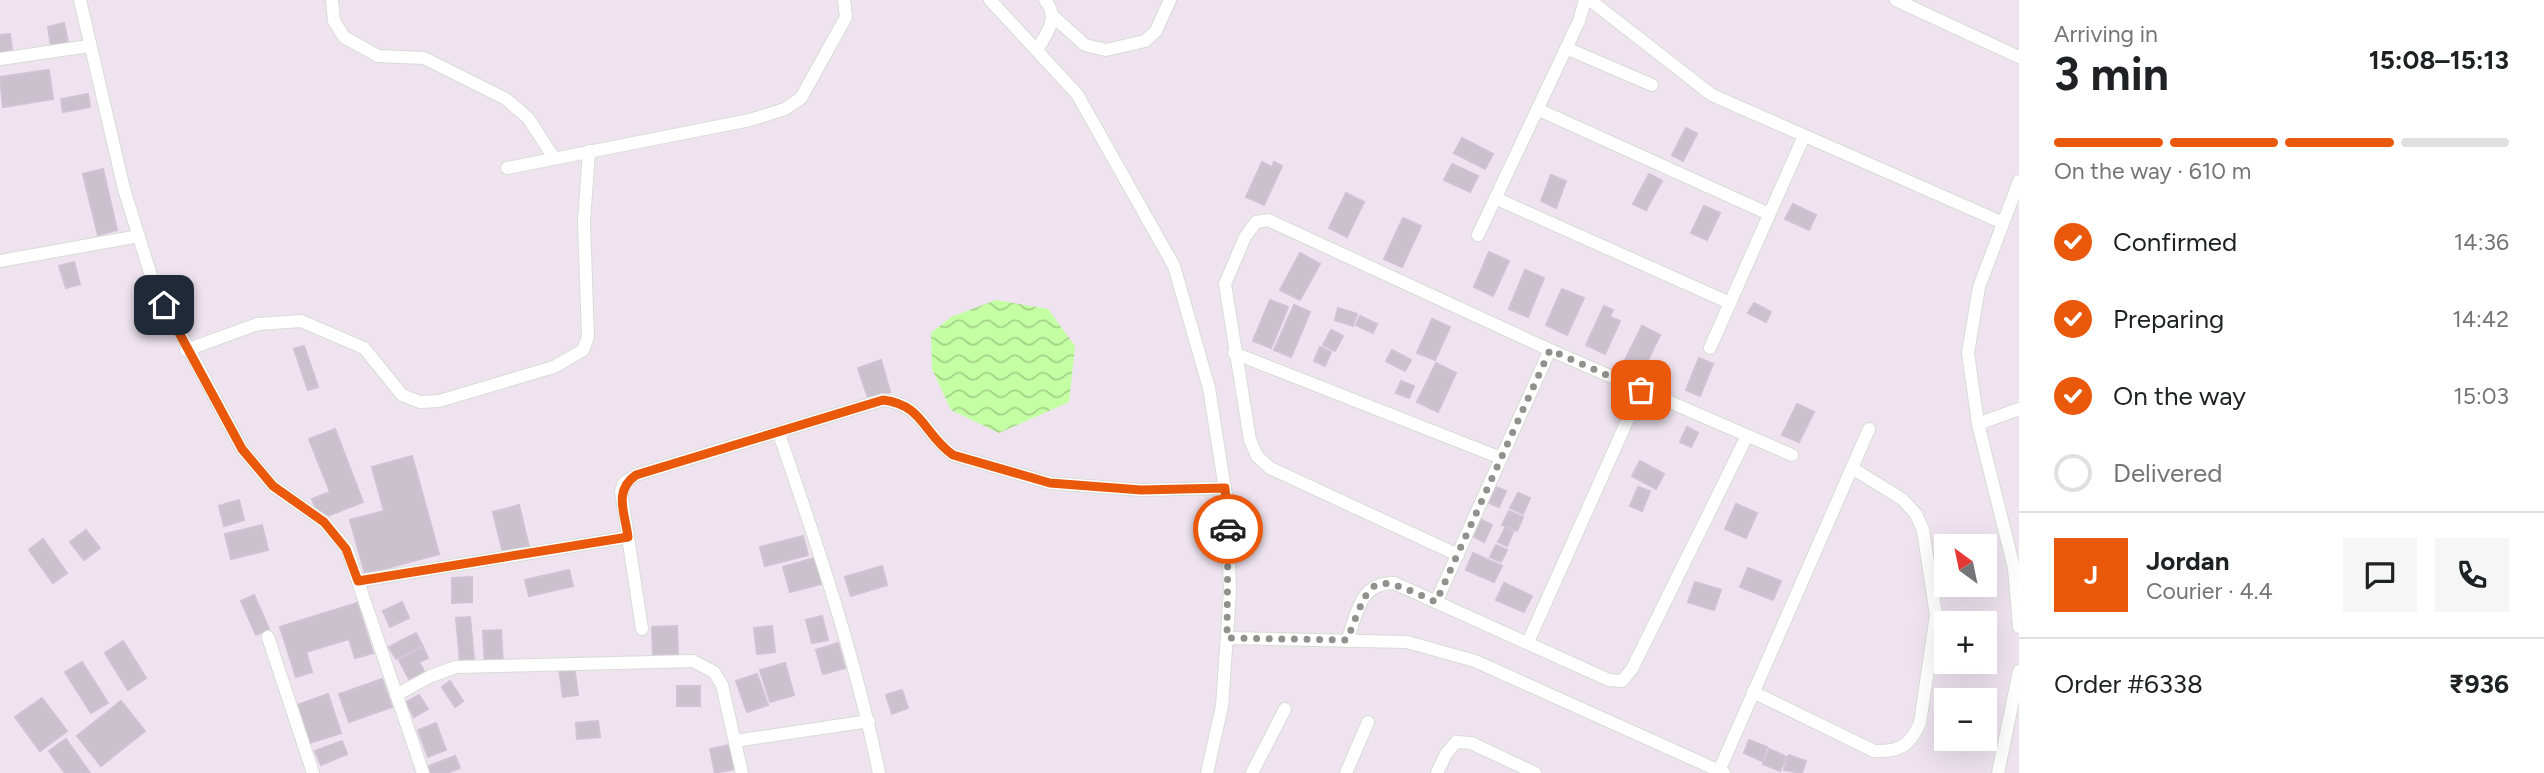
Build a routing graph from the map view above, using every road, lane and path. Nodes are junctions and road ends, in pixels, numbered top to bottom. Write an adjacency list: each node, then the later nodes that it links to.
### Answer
1 (80, 0): 10 (street)
2 (332, 0): 19 (street)
3 (844, 0): 18 (street)
4 (990, 0): 12 (street)
5 (1045, 0): 9 (street)
6 (1170, 0): 9 (street)
7 (1587, 0): 11 (street); 17 (street)
8 (1896, 0): 13 (street)
9 (1054, 17): 12 (street)
10 (89, 46): 14 (street); 25 (street)
11 (1566, 48): 15 (street); 16 (street)
12 (1037, 50): 42 (street)
13 (2019, 57)
14 (0, 59)
15 (1652, 85)
16 (1537, 108): 22 (street); 23 (street)
17 (1804, 136): 23 (street); 24 (street)
18 (589, 151): 19 (street); 30 (street)
19 (554, 158): 20 (street)
20 (507, 168)
21 (2019, 181): 24 (street)
22 (1495, 198): 26 (street); 28 (street)
23 (1769, 214): 28 (street)
24 (2009, 215): 35 (street)
25 (139, 236): 27 (street); 30 (street)
26 (1478, 236)
27 (0, 261)
28 (1730, 303): 29 (street)
29 (1710, 348)
30 (186, 350): 45 (street)
31 (1550, 350): 32 (street); 33 (street); 40 (street)
32 (1234, 353): 40 (street); 44 (street)
33 (1641, 390): 38 (street); 52 (street)
34 (2019, 409): 35 (street)
35 (1978, 424): 47 (street)
36 (1869, 429): 41 (street)
37 (779, 434): 42 (street); 43 (street); 57 (street)
38 (1747, 436): 39 (street); 52 (street)
39 (1792, 455)
40 (1502, 458): 44 (street)
41 (1852, 468): 54 (street); 54 (street)
42 (1225, 488): 50 (street)
43 (628, 537): 45 (street); 48 (street)
44 (1458, 555): 46 (street)
45 (358, 581): 55 (street)
46 (1436, 602): 51 (street); 52 (street)
47 (2019, 627)
48 (642, 629)
49 (268, 637): 61 (street)
50 (1227, 638): 51 (street); 65 (street)
51 (1347, 640): 60 (street)
52 (1528, 642)
53 (2019, 671): 70 (street)
54 (1753, 692): 60 (street)
55 (396, 695): 59 (street); 62 (street)
56 (1285, 709): 66 (street)
57 (869, 721): 59 (street); 64 (street)
58 (1368, 722): 67 (street)
59 (735, 741): 63 (street)
60 (1721, 772)
61 (313, 773)
62 (423, 773)
63 (742, 773)
64 (879, 773)
65 (1207, 773)
66 (1252, 773)
67 (1346, 773)
68 (1437, 773): 69 (street)
69 (1535, 773)
70 (1998, 773)

